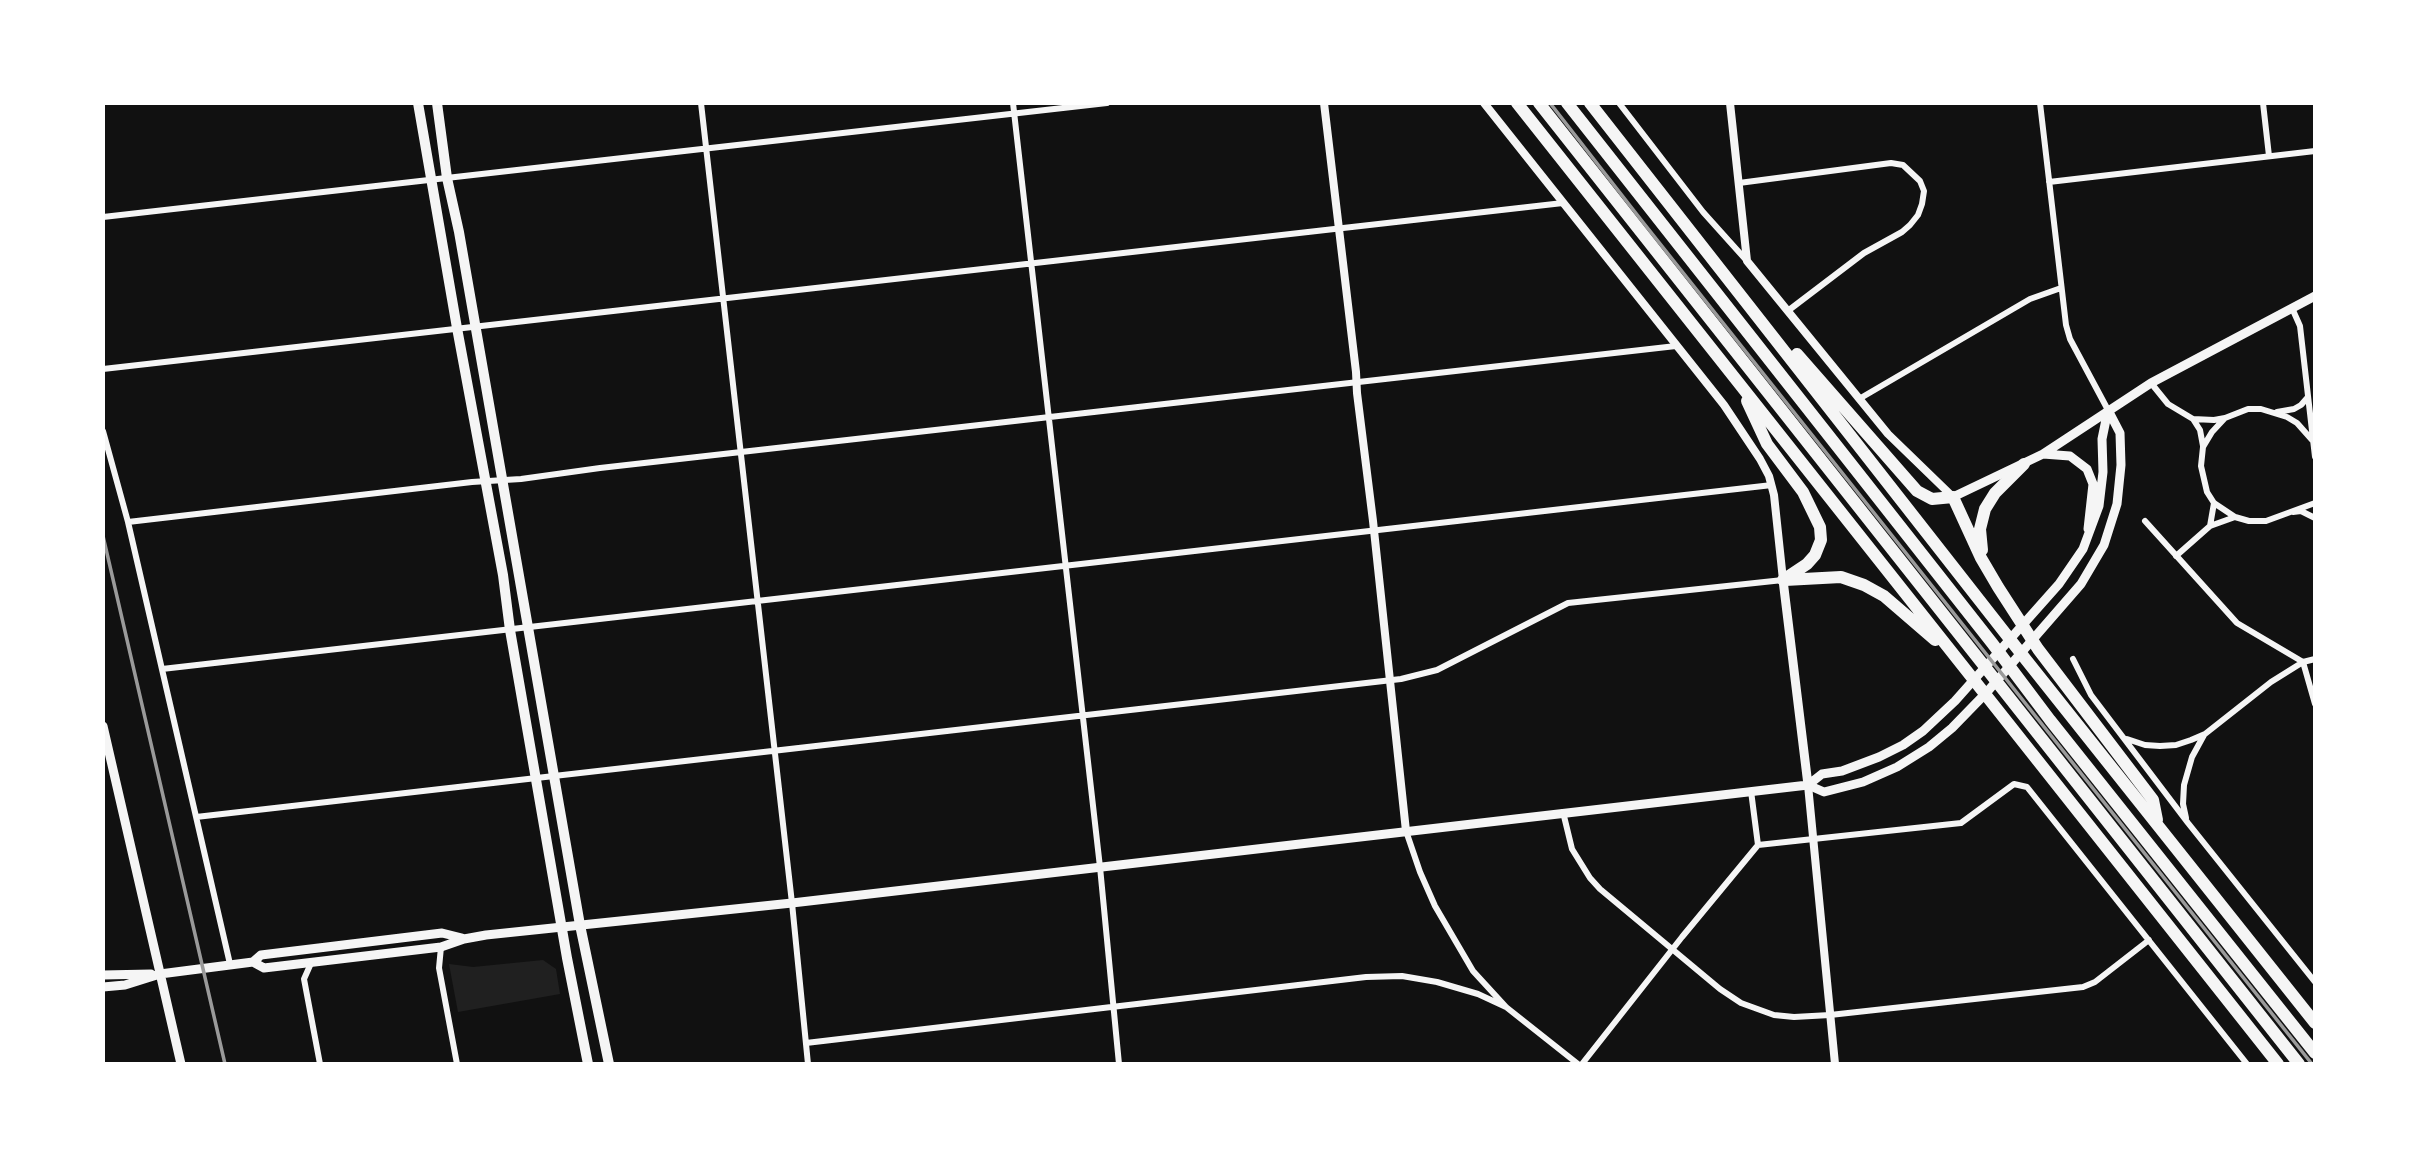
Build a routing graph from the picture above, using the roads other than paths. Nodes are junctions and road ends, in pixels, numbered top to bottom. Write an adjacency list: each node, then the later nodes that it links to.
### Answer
1 (418, 103): 21 (main road)
2 (437, 103): 20 (main road)
3 (701, 103): 17 (street)
4 (1013, 103): 16 (street)
5 (1107, 103): 16 (street)
6 (1324, 103): 26 (street)
7 (1484, 103): 24 (street)
8 (1517, 103): 39 (highway)
9 (1539, 103): 97 (highway)
10 (1567, 103): 69 (highway)
11 (1590, 103): 27 (highway)
12 (1619, 103): 28 (street)
13 (1730, 103): 23 (street)
14 (2040, 103): 22 (street)
15 (2263, 103): 19 (street)
16 (1014, 114): 17 (street); 29 (street)
17 (706, 148): 20 (street); 32 (street)
18 (2315, 151): 19 (street)
19 (2269, 156): 22 (street)
20 (447, 178): 21 (street); 35 (main road)
21 (431, 179): 25 (street); 36 (main road)
22 (2049, 182): 30 (street)
23 (1739, 183): 28 (street); 34 (street)
24 (1563, 203): 26 (street); 37 (street)
25 (103, 217)
26 (1339, 229): 29 (street); 40 (street)
27 (1711, 257): 56 (highway); 60 (highway)
28 (1747, 261): 34 (street)
29 (1031, 264): 32 (street); 46 (street)
30 (2061, 288): 43 (street); 44 (street)
31 (2315, 296): 33 (main road)
32 (723, 298): 35 (street); 52 (street)
33 (2292, 308): 41 (main road); 42 (street)
34 (1789, 310): 43 (street)
35 (475, 326): 36 (street); 57 (main road)
36 (457, 328): 38 (street); 58 (main road)
37 (1676, 346): 40 (street); 59 (street)
38 (103, 369)
39 (1737, 380): 75 (highway); 80 (highway)
40 (1356, 383): 46 (street); 70 (street)
41 (2151, 383): 44 (main road); 48 (street)
42 (2308, 397): 45 (street); 50 (street)
43 (1859, 399): 60 (street)
44 (2108, 410): 53 (main road); 71 (main road); 95 (main road)
45 (2273, 412): 47 (street); 50 (street)
46 (1049, 418): 52 (street); 74 (street)
47 (2225, 418): 48 (street); 51 (street)
48 (2193, 419): 51 (street)
49 (103, 431): 67 (street)
50 (2313, 441): 54 (street)
51 (2203, 447): 61 (street)
52 (740, 453): 57 (street); 76 (street)
53 (2043, 454): 55 (main road); 71 (main road)
54 (2315, 457)
55 (2024, 464): 60 (main road); 73 (highway)
56 (1875, 467): 69 (highway); 101 (highway)
57 (501, 480): 58 (street); 77 (main road)
58 (485, 481): 67 (street); 78 (main road)
59 (1772, 485): 70 (street); 75 (street)
60 (1953, 497): 73 (highway)
61 (2214, 503): 64 (street); 68 (street)
62 (2315, 503): 63 (street)
63 (2291, 512): 64 (street); 65 (street)
64 (2235, 517): 68 (street)
65 (2315, 518)
66 (2145, 521): 72 (street)
67 (128, 522): 84 (street)
68 (2210, 526): 72 (street)
69 (1903, 531): 125 (highway)
70 (1374, 532): 74 (street); 85 (street)
71 (2088, 540): 95 (main road)
72 (2176, 556): 83 (street)
73 (1985, 564): 101 (highway)
74 (1066, 567): 76 (street); 87 (street)
75 (1783, 580): 80 (highway); 85 (street); 95 (main road)
76 (757, 602): 77 (street); 91 (street)
77 (529, 628): 78 (street); 92 (main road)
78 (510, 629): 84 (street); 93 (main road)
79 (2315, 653): 83 (street)
80 (1956, 658): 94 (highway)
81 (2073, 659): 90 (street)
82 (2315, 659): 83 (street)
83 (2303, 662): 86 (street); 89 (street)
84 (162, 669): 99 (street)
85 (1390, 680): 87 (street); 102 (street)
86 (2315, 704)
87 (1083, 715): 91 (street); 105 (street)
88 (103, 726): 116 (main road)
89 (2204, 734): 90 (street); 100 (street)
90 (2123, 736): 100 (street)
91 (774, 751): 92 (street); 106 (street)
92 (555, 776): 93 (street); 107 (main road)
93 (537, 778): 99 (street); 108 (main road)
94 (2055, 783): 97 (highway); 136 (highway)
95 (1808, 785): 96 (main road); 103 (street)
96 (1751, 792): 98 (main road); 104 (street)
97 (2101, 812): 137 (highway)
98 (1563, 813): 102 (main road); 112 (street)
99 (196, 817): 115 (street)
100 (2188, 823): 118 (street)
101 (2158, 824): 123 (highway)
102 (1406, 831): 105 (main road); 120 (street)
103 (1813, 841): 104 (street); 110 (street); 122 (street)
104 (1758, 845): 112 (street)
105 (1100, 867): 106 (main road); 121 (street)
106 (792, 903): 107 (main road); 124 (street)
107 (580, 925): 108 (main road); 130 (main road)
108 (562, 927): 109 (main road); 129 (main road)
109 (464, 939): 111 (main road); 113 (main road)
110 (2149, 940): 122 (street); 135 (street)
111 (441, 947): 114 (main road); 128 (street)
112 (1672, 951): 122 (street); 133 (street)
113 (253, 961): 114 (main road); 115 (main road)
114 (312, 961): 127 (street)
115 (230, 964): 116 (main road)
116 (160, 974): 117 (main road); 119 (main road); 126 (main road)
117 (103, 975)
118 (2315, 982)
119 (103, 987)
120 (1506, 1006): 121 (street); 133 (street)
121 (1113, 1007): 124 (street); 132 (street)
122 (1830, 1015): 134 (street)
123 (2315, 1023)
124 (806, 1043): 131 (street)
125 (2315, 1053)
126 (181, 1064)
127 (320, 1064)
128 (457, 1064)
129 (589, 1064)
130 (608, 1064)
131 (808, 1064)
132 (1119, 1064)
133 (1580, 1064)
134 (1835, 1064)
135 (2247, 1064)
136 (2278, 1064)
137 (2299, 1064)

